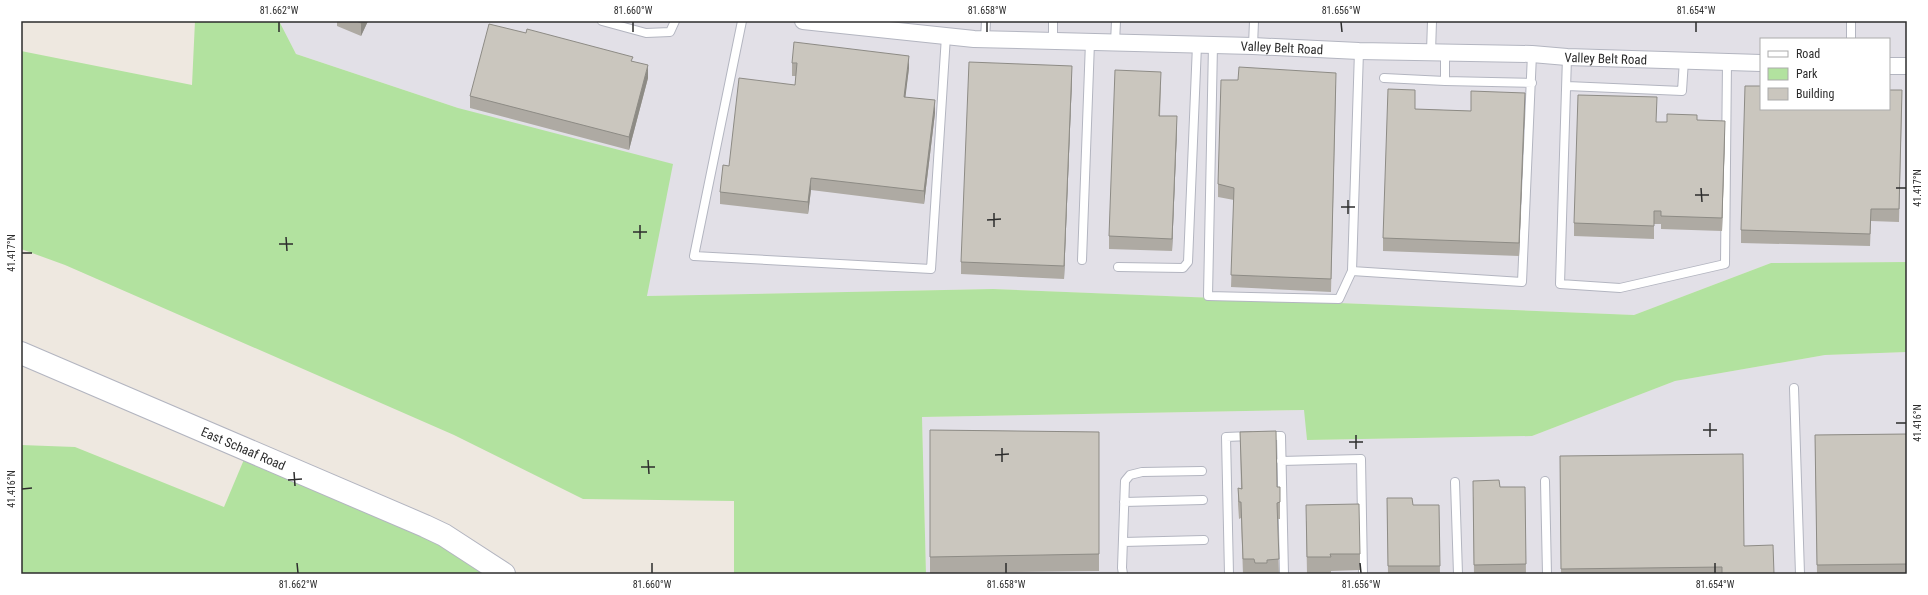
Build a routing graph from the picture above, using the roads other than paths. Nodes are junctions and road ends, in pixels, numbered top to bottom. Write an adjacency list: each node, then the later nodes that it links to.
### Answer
1 (602, 21): 2 (lane)
2 (675, 21)
3 (742, 21): 12 (lane)
4 (808, 21): 11 (street, Valley Belt Road)
5 (986, 21): 14 (lane)
6 (1054, 21): 15 (lane)
7 (1116, 21): 17 (lane)
8 (1254, 21): 19 (lane)
9 (1432, 21): 21 (lane)
10 (1851, 21): 13 (lane)
11 (892, 26): 12 (street, Valley Belt Road)
12 (946, 36): 14 (street, Valley Belt Road)
13 (1851, 38)
14 (985, 39): 15 (street, Valley Belt Road)
15 (1053, 41): 16 (street, Valley Belt Road)
16 (1090, 42): 17 (street, Valley Belt Road); 33 (lane)
17 (1115, 43): 18 (street, Valley Belt Road)
18 (1205, 45): 19 (street, Valley Belt Road); 34 (lane); 35 (lane)
19 (1253, 46): 20 (street, Valley Belt Road)
20 (1359, 50): 21 (street, Valley Belt Road); 35 (lane)
21 (1438, 52): 22 (street, Valley Belt Road); 30 (lane)
22 (1532, 54): 23 (street, Valley Belt Road); 31 (lane)
23 (1567, 57): 24 (street, Valley Belt Road); 32 (lane)
24 (1684, 60): 25 (street, Valley Belt Road); 32 (lane)
25 (1727, 62): 26 (street, Valley Belt Road); 32 (lane)
26 (1760, 63)
27 (1890, 66): 28 (street)
28 (1907, 66)
29 (1384, 78): 30 (lane)
30 (1445, 81): 31 (lane)
31 (1532, 83): 35 (lane)
32 (1567, 86)
33 (1082, 260)
34 (1118, 267)
35 (1352, 271)
36 (21, 353): 46 (street, East Schaaf Road)
37 (1794, 388): 53 (lane)
38 (1281, 461): 48 (lane); 49 (lane); 50 (lane)
39 (1202, 471): 43 (lane)
40 (1454, 482): 51 (lane)
41 (1545, 482): 52 (lane)
42 (1203, 500): 43 (lane)
43 (1124, 502): 45 (lane)
44 (1204, 540): 45 (lane)
45 (1123, 542): 47 (lane)
46 (504, 574)
47 (1123, 574)
48 (1229, 574)
49 (1284, 574)
50 (1363, 574)
51 (1458, 574)
52 (1547, 574)
53 (1800, 574)

